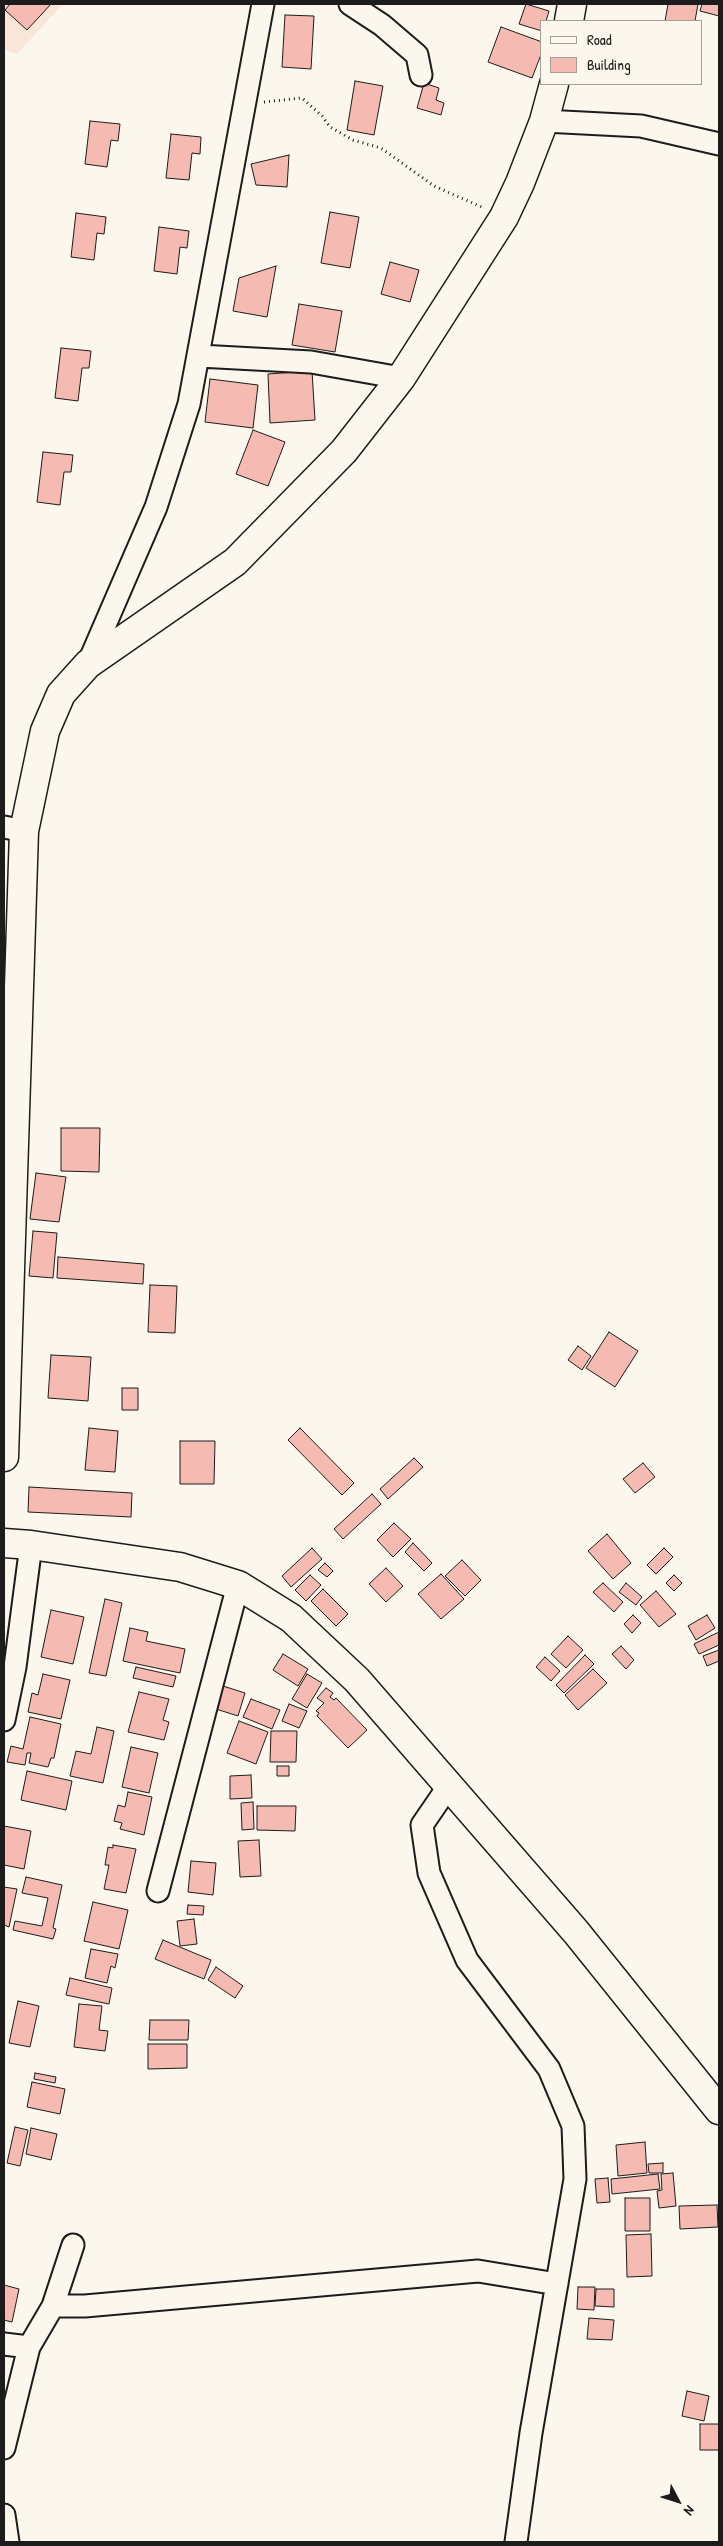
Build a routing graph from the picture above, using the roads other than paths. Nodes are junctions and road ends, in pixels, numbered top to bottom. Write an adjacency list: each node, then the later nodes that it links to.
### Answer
1 (263, 4): 9 (street)
2 (572, 4): 4 (main road)
3 (356, 6): 5 (street)
4 (569, 20)
5 (421, 75)
6 (554, 85): 7 (main road)
7 (544, 121): 8 (street); 10 (main road)
8 (719, 144)
9 (199, 356): 10 (street); 11 (street)
10 (401, 378): 11 (main road)
11 (88, 664): 12 (main road)
12 (14, 829): 13 (main road)
13 (4, 1457)
14 (4, 1543): 15 (main road)
15 (31, 1545): 16 (main road); 17 (street)
16 (238, 1585): 18 (main road); 19 (street)
17 (4, 1720)
18 (448, 1787): 20 (main road); 22 (street)
19 (158, 1891)
20 (719, 2110)
21 (73, 2245): 23 (street)
22 (557, 2284): 23 (street); 29 (street)
23 (53, 2306): 25 (street)
24 (4, 2344): 25 (street)
25 (30, 2348): 26 (street)
26 (4, 2448)
27 (4, 2515): 28 (street)
28 (8, 2542)
29 (516, 2542)

